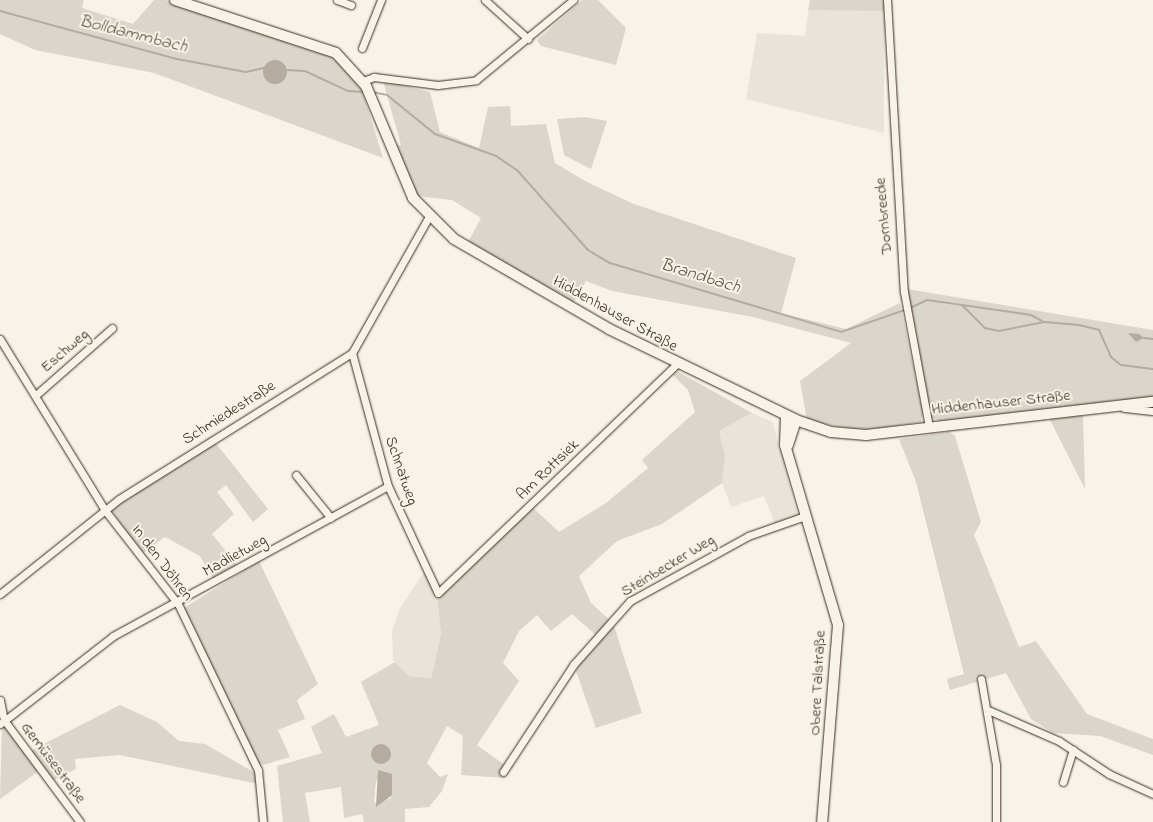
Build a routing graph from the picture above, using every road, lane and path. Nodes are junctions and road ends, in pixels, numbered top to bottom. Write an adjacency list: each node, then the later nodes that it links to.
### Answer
1 (175, 0): 10 (main road, Hiddenhauser Straße)
2 (337, 0): 7 (street)
3 (381, 0): 9 (street)
4 (485, 0): 8 (street)
5 (573, 0): 8 (street)
6 (887, 0): 21 (street, Dornbreede)
7 (351, 5)
8 (528, 39): 10 (street)
9 (362, 48)
10 (367, 88): 11 (main road, Hiddenhauser Straße)
11 (428, 218): 14 (street, Schmiedestraße); 15 (main road, Hiddenhauser Straße)
12 (112, 328): 16 (street, Eschweg)
13 (0, 338): 16 (street, In den Döhren)
14 (352, 354): 23 (street, Schnatweg); 24 (street, Schmiedestraße)
15 (676, 364): 20 (main road, Hiddenhauser Straße); 27 (street, Am Rottsiek)
16 (37, 394): 24 (street, In den Döhren)
17 (1153, 402): 18 (main road, Hiddenhauser Straße)
18 (1116, 406): 19 (street); 21 (main road, Hiddenhauser Straße)
19 (1153, 411)
20 (791, 418): 21 (main road, Hiddenhauser Straße); 25 (main road, Obere Talstraße)
21 (929, 426)
22 (296, 475): 26 (street)
23 (388, 486): 26 (street, Madlietweg); 27 (street, Schnatweg)
24 (104, 509): 28 (street, Schmiedestraße); 29 (street, In den Döhren)
25 (805, 516): 35 (street, Steinbecker Weg); 40 (main road, Obere Talstraße)
26 (331, 518): 29 (street, Madlietweg)
27 (438, 593)
28 (0, 594)
29 (178, 604): 33 (street, Madlietweg); 39 (street, In den Döhren)
30 (981, 679): 32 (street)
31 (0, 700): 33 (street)
32 (988, 710): 34 (street); 41 (street)
33 (2, 722): 38 (street, Gemüsestraße)
34 (1073, 750): 36 (street); 37 (street)
35 (503, 772)
36 (1062, 782)
37 (1153, 794)
38 (80, 822)
39 (263, 822)
40 (822, 822)
41 (996, 822)

